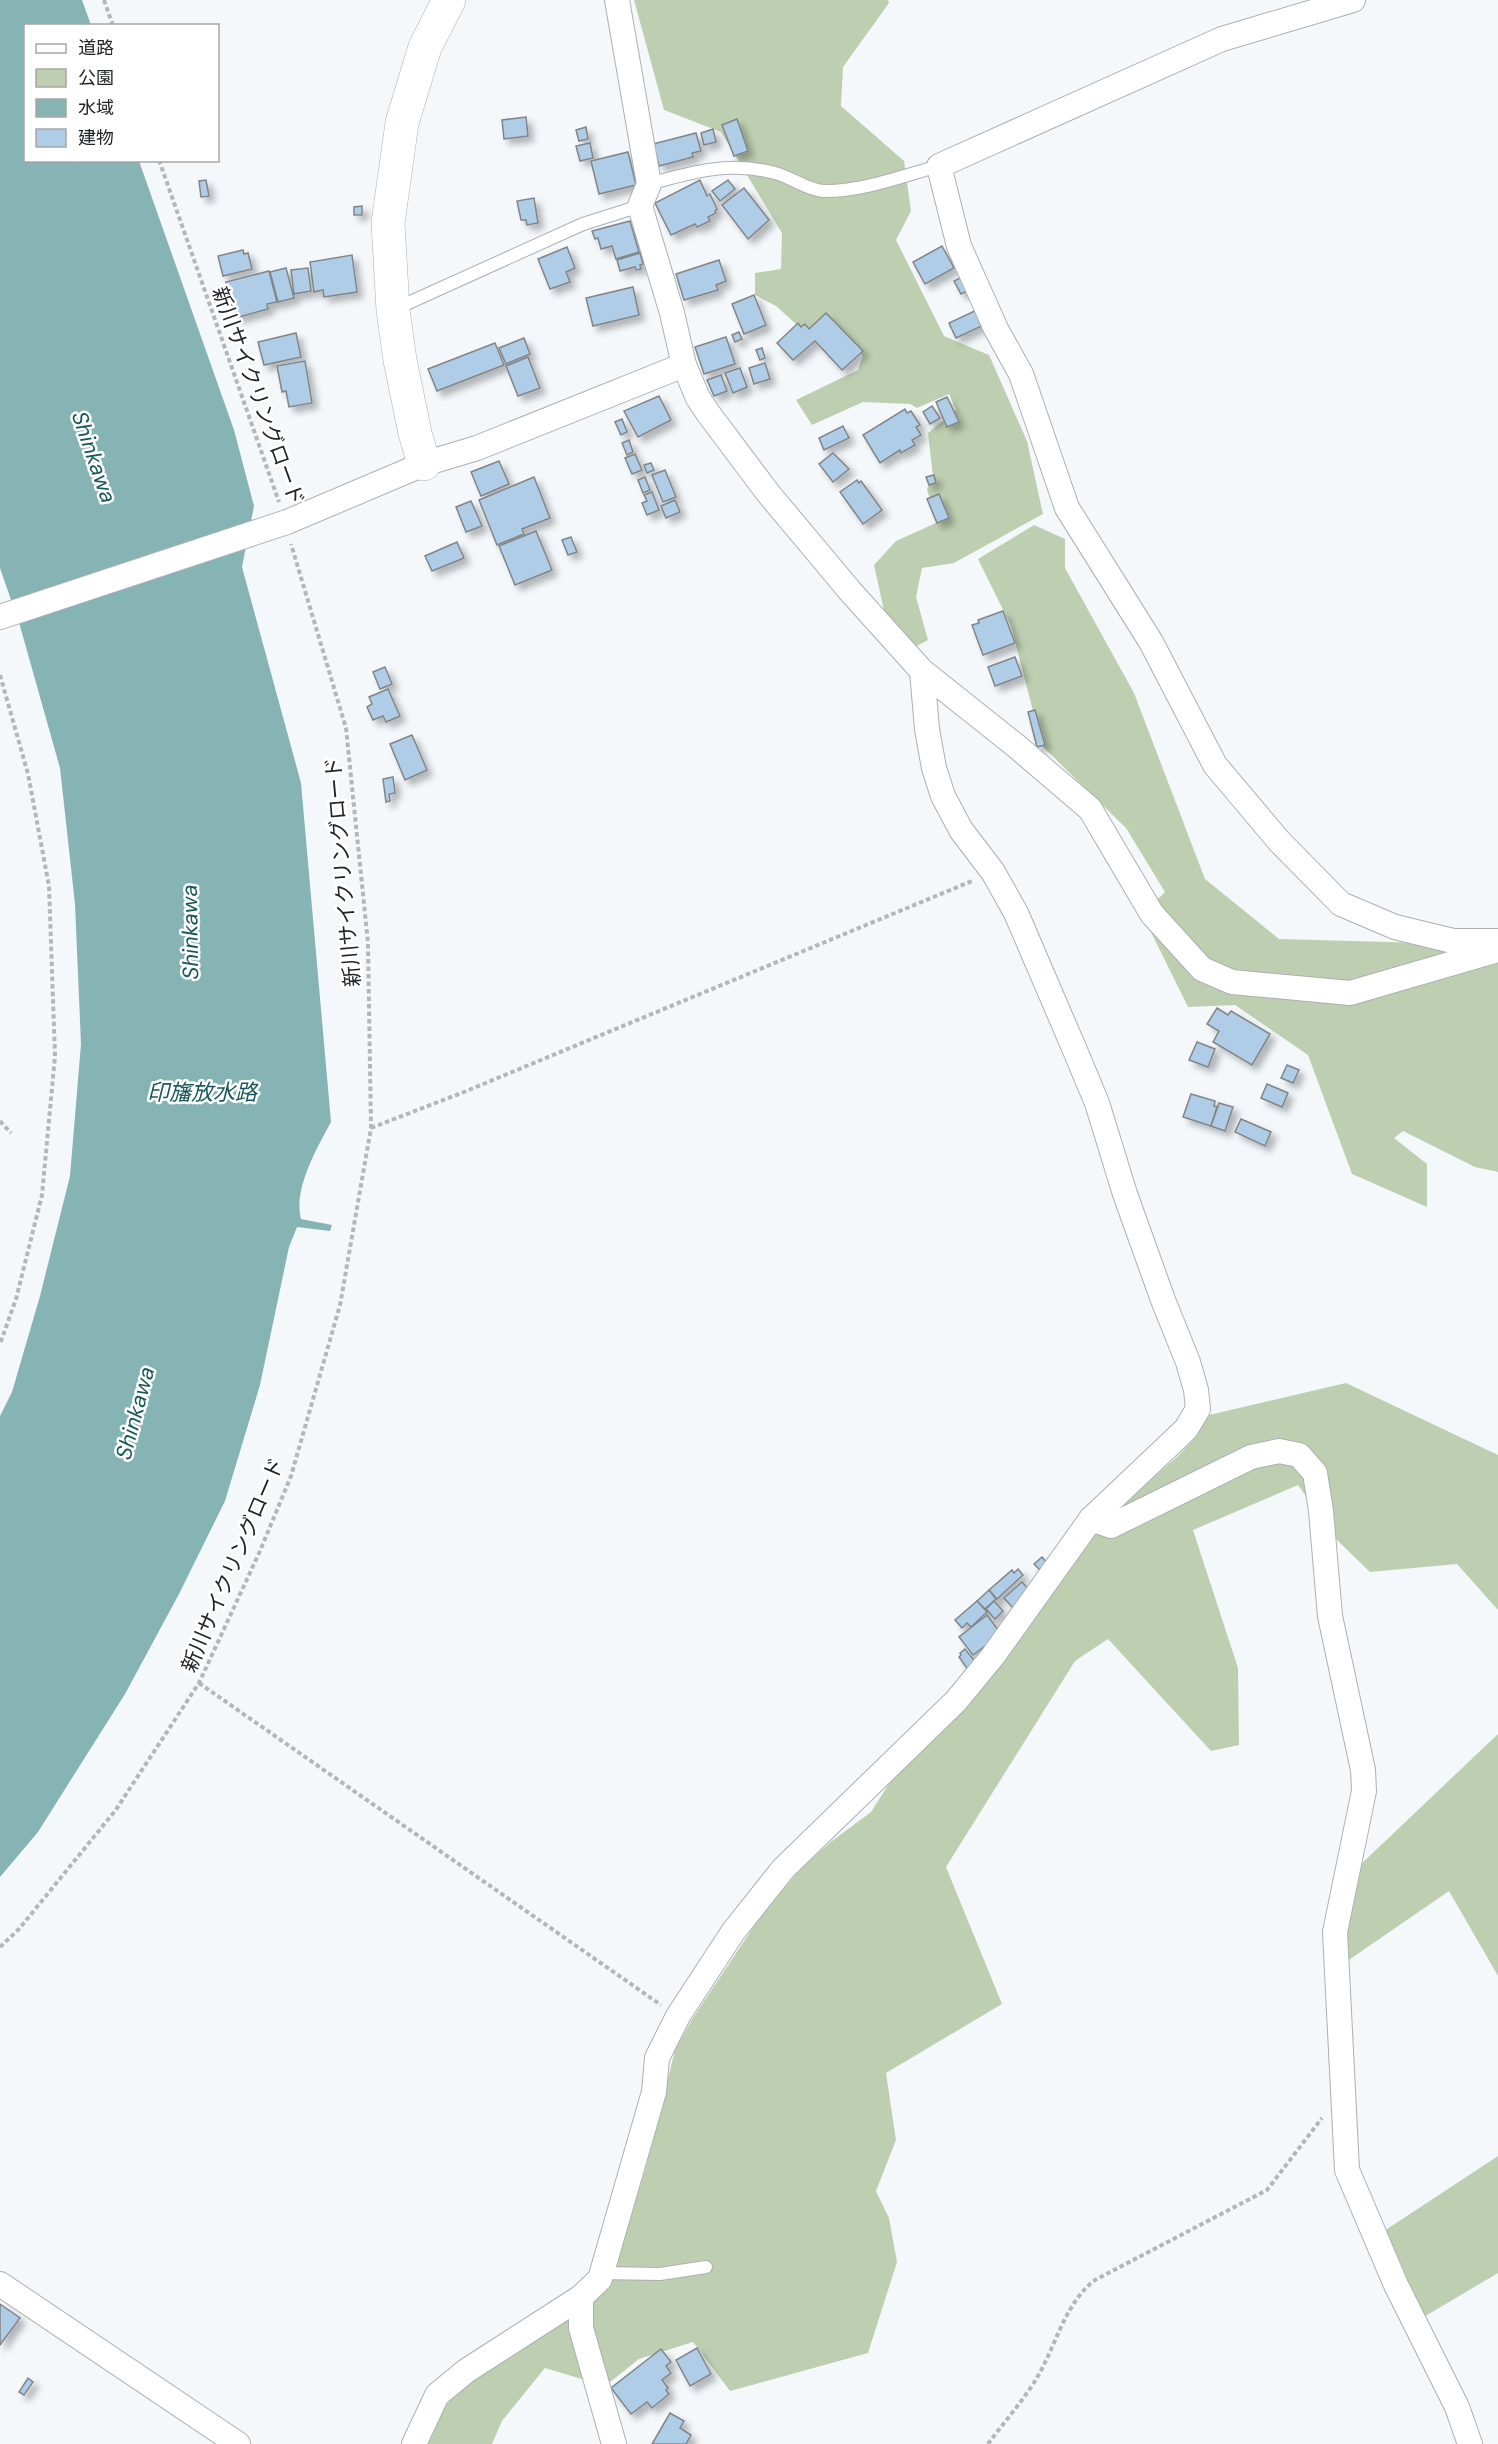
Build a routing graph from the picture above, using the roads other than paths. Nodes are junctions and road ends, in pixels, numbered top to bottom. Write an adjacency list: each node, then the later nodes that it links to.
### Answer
1 (449, 0): 7 (street)
2 (617, 0): 5 (street)
3 (1353, 0): 4 (street)
4 (939, 166): 5 (lane); 12 (street)
5 (649, 184): 6 (street)
6 (640, 207): 7 (lane); 8 (street)
7 (393, 310): 9 (street)
8 (684, 365): 9 (street); 11 (street)
9 (424, 464): 10 (street)
10 (0, 617)
11 (922, 671): 13 (street); 14 (street)
12 (1498, 941)
13 (1498, 950)
14 (1091, 1519): 16 (street); 22 (street)
15 (706, 2267): 16 (lane)
16 (602, 2273): 18 (street)
17 (0, 2284): 19 (street)
18 (581, 2297): 20 (street); 21 (street)
19 (238, 2444)
20 (414, 2444)
21 (614, 2444)
22 (1470, 2444)

